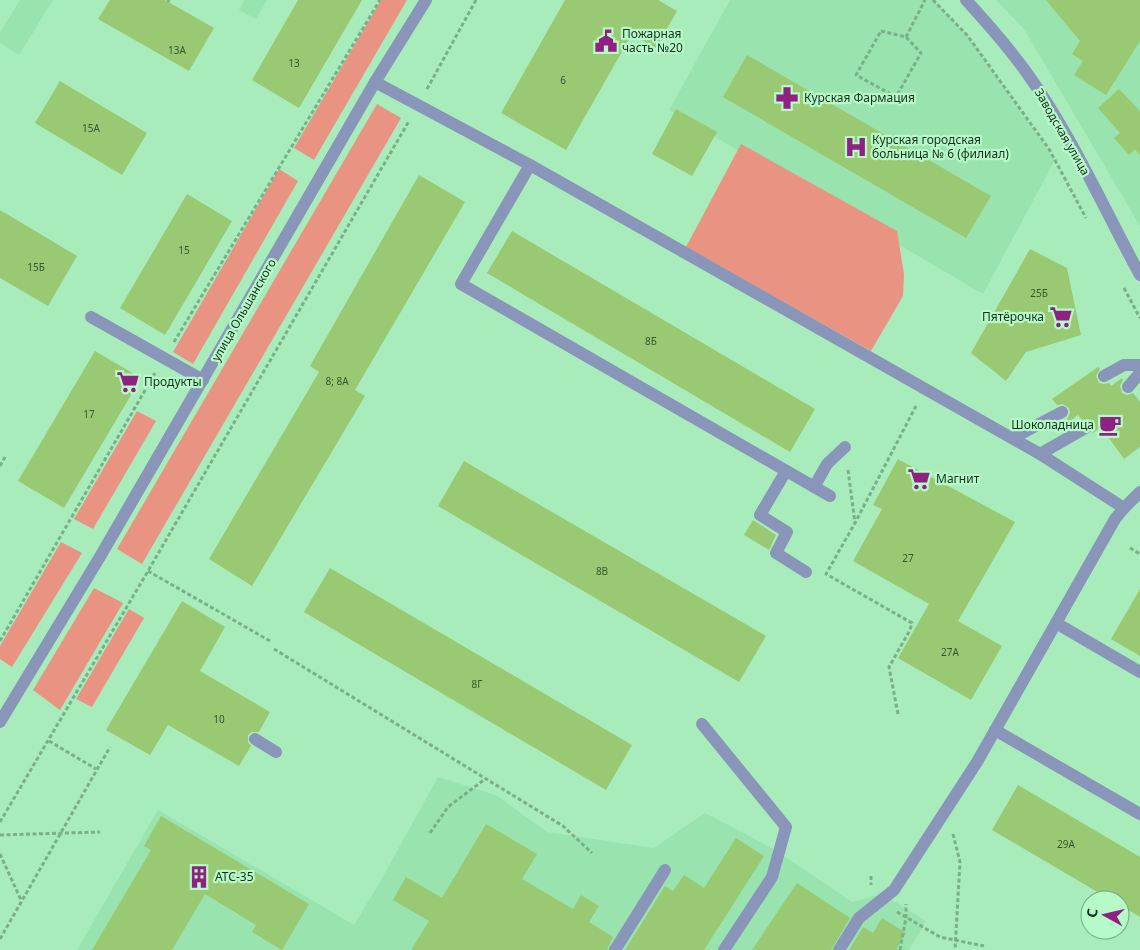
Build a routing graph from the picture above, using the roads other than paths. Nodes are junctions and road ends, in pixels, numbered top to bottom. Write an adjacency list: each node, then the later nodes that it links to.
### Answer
1 (426, 0): 3 (street, улица Ольшанского)
2 (966, 0): 5 (street, Заводская улица)
3 (375, 82): 4 (street); 10 (street, улица Ольшанского)
4 (530, 165): 14 (street); 17 (street)
5 (1140, 275)
6 (91, 317): 10 (street)
7 (1140, 365): 9 (street)
8 (1140, 373): 11 (street)
9 (1104, 376)
10 (203, 380): 25 (street, улица Ольшанского)
11 (1128, 387)
12 (1062, 412): 14 (street)
13 (1087, 427): 16 (street)
14 (1013, 438): 16 (street)
15 (845, 447): 18 (street)
16 (1040, 454): 21 (street)
17 (786, 471): 18 (street); 22 (street)
18 (814, 487): 20 (street)
19 (1140, 492): 21 (street)
20 (830, 496)
21 (1124, 508): 23 (street)
22 (806, 572)
23 (1056, 623): 24 (street); 27 (street)
24 (1140, 672)
25 (0, 722)
26 (702, 724): 33 (street)
27 (995, 730): 30 (street); 34 (street)
28 (254, 739): 29 (street)
29 (276, 752)
30 (1140, 814)
31 (665, 870): 32 (street)
32 (615, 950)
33 (724, 950)
34 (839, 950)

